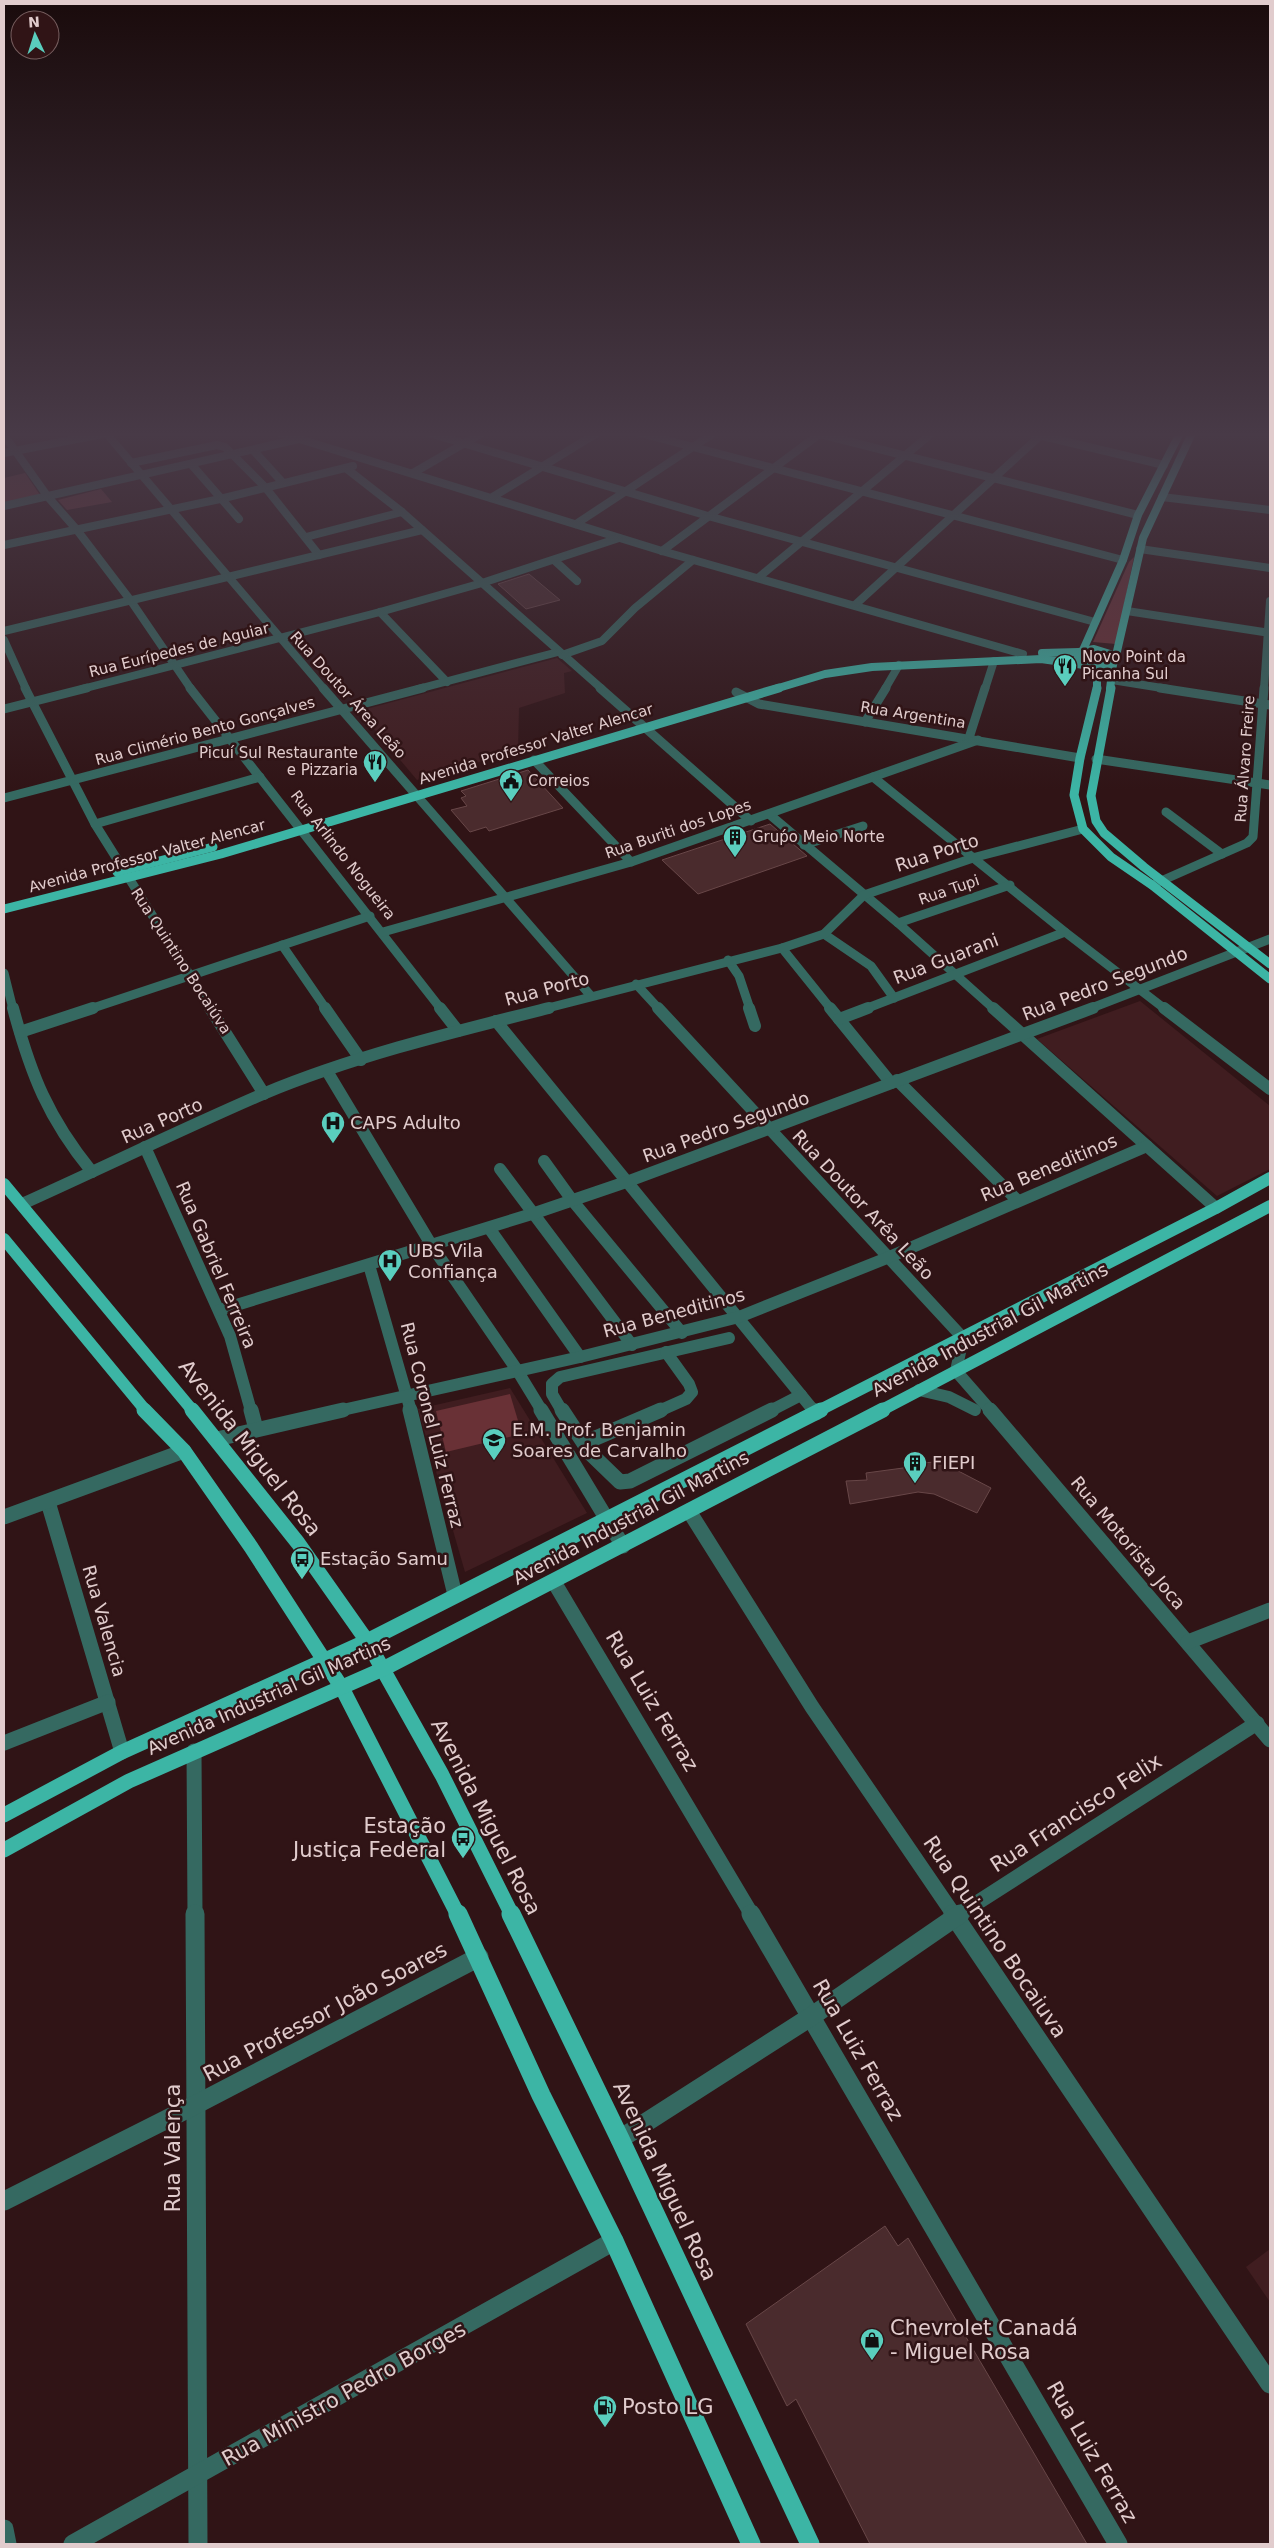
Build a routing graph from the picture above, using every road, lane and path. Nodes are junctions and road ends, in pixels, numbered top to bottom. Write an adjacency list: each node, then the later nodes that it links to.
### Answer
1 (94, 552): 25 (street, Rua Arlindo Nogueira)
2 (205, 552): 21 (street, Rua Doutor Área Leão)
3 (318, 552): 15 (street)
4 (333, 552): 15 (street)
5 (447, 552): 24 (street)
6 (578, 552): 16 (street, Rua Eurípedes de Aguiar)
7 (665, 552): 17 (street)
8 (790, 552): 22 (street)
9 (838, 552): 19 (street)
10 (915, 552): 19 (street)
11 (1092, 552): 18 (street)
12 (1126, 552): 18 (main road)
13 (1139, 552): 28 (main road)
14 (1160, 552): 20 (street)
15 (320, 555): 21 (street)
16 (554, 560): 23 (street); 24 (street, Rua Eurípedes de Aguiar)
17 (693, 560): 22 (street); 36 (street, Rua Climério Bento Gonçalves)
18 (1123, 560): 30 (main road)
19 (897, 568): 27 (street); 30 (street)
20 (1270, 568)
21 (227, 578): 25 (street); 33 (street, Rua Doutor Área Leão)
22 (758, 578): 27 (street)
23 (576, 581)
24 (482, 583): 29 (street, Rua Eurípedes de Aguiar); 36 (street)
25 (131, 601): 31 (street); 40 (street, Rua Arlindo Nogueira)
26 (1270, 601): 32 (street, Rua Álvaro Freire)
27 (855, 606): 37 (street)
28 (1127, 611): 32 (street); 39 (main road)
29 (380, 612): 33 (street, Rua Eurípedes de Aguiar); 44 (street)
30 (1095, 622): 35 (main road)
31 (4, 630)
32 (1269, 633): 47 (street, Rua Álvaro Freire)
33 (278, 638): 40 (street, Rua Eurípedes de Aguiar); 49 (street, Rua Doutor Área Leão)
34 (4, 640): 46 (street, Rua Quintino Bocaiúva)
35 (1081, 651): 37 (main road, Avenida Professor Valter Alencar); 39 (main road, Avenida Professor Valter Alencar); 42 (main road)
36 (560, 653): 44 (street, Rua Climério Bento Gonçalves); 51 (street)
37 (1022, 654): 45 (main road, Avenida Professor Valter Alencar)
38 (994, 661): 41 (main road, Avenida Professor Valter Alencar); 42 (main road, Avenida Professor Valter Alencar); 53 (street)
39 (1114, 662): 42 (main road, Avenida Professor Valter Alencar); 43 (main road)
40 (174, 666): 46 (street, Rua Eurípedes de Aguiar); 52 (street, Rua Arlindo Nogueira)
41 (899, 666): 45 (main road, Avenida Professor Valter Alencar); 50 (street)
42 (1087, 666): 54 (main road)
43 (1112, 680): 47 (street); 55 (main road)
44 (447, 682): 49 (street, Rua Climério Bento Gonçalves)
45 (739, 695): 50 (street, Rua Argentina); 51 (main road, Avenida Professor Valter Alencar)
46 (32, 702): 48 (street, Rua Eurípedes de Aguiar); 59 (street, Rua Quintino Bocaiúva)
47 (1267, 704): 60 (street, Rua Álvaro Freire)
48 (4, 709)
49 (340, 709): 52 (street, Rua Climério Bento Gonçalves); 62 (street, Rua Doutor Área Leão)
50 (865, 722): 53 (street, Rua Argentina)
51 (642, 724): 56 (main road, Avenida Professor Valter Alencar); 62 (main road, Avenida Professor Valter Alencar); 66 (street)
52 (229, 738): 57 (street, Rua Arlindo Nogueira); 59 (street, Rua Climério Bento Gonçalves)
53 (973, 739): 54 (street, Rua Argentina); 58 (street, Rua Buriti dos Lopes)
54 (1080, 758): 70 (main road)
55 (1096, 759): 60 (street); 76 (main road)
56 (534, 760): 62 (main road, Avenida Professor Valter Alencar); 74 (street)
57 (260, 777): 67 (street); 68 (street, Rua Arlindo Nogueira)
58 (873, 777): 65 (street, Rua Buriti dos Lopes); 73 (street)
59 (74, 780): 63 (street, Rua Climério Bento Gonçalves); 67 (street, Rua Quintino Bocaiúva)
60 (1256, 783): 61 (street); 72 (street, Rua Álvaro Freire)
61 (1270, 785)
62 (416, 792): 68 (main road, Avenida Professor Valter Alencar); 80 (street, Rua Doutor Área Leão)
63 (4, 798)
64 (1166, 812): 72 (street)
65 (769, 814): 66 (street, Rua Buriti dos Lopes); 71 (street)
66 (750, 821): 74 (street, Rua Buriti dos Lopes)
67 (96, 824): 75 (street, Rua Quintino Bocaiúva)
68 (299, 826): 75 (main road, Avenida Professor Valter Alencar); 83 (street, Rua Arlindo Nogueira)
69 (863, 826): 71 (street)
70 (1083, 829): 73 (street, Rua Porto); 78 (main road)
71 (804, 845): 79 (street)
72 (1222, 854): 76 (street, Rua Álvaro Freire)
73 (976, 858): 77 (street); 79 (street, Rua Porto)
74 (631, 862): 80 (street, Rua Buriti dos Lopes)
75 (126, 875): 81 (main road, Avenida Professor Valter Alencar); 82 (main road, Avenida Professor Valter Alencar); 96 (street, Rua Quintino Bocaiúva)
76 (1163, 880): 78 (street, Rua Álvaro Freire); 90 (main road)
77 (1010, 885): 84 (street, Rua Tupi); 86 (street)
78 (1152, 885): 92 (main road)
79 (864, 895): 84 (street); 87 (street, Rua Porto)
80 (508, 898): 85 (street, Rua Buriti dos Lopes); 101 (street, Rua Doutor Área Leão)
81 (4, 900)
82 (4, 909)
83 (370, 916): 85 (street, Rua Arlindo Nogueira); 89 (street)
84 (898, 923): 97 (street)
85 (383, 932): 106 (street, Rua Arlindo Nogueira)
86 (1065, 932): 97 (street, Rua Guarani); 100 (street)
87 (824, 934): 91 (street, Rua Porto); 102 (street)
88 (1270, 939): 90 (street, Rua Pedro Segundo)
89 (282, 946): 96 (street); 109 (street)
90 (1249, 947): 92 (street, Rua Pedro Segundo); 94 (main road)
91 (782, 948): 93 (street, Rua Porto); 103 (street)
92 (1237, 952): 98 (main road); 100 (street, Rua Pedro Segundo)
93 (728, 960): 99 (street, Rua Porto); 105 (street)
94 (1270, 964)
95 (4, 973): 107 (street)
96 (191, 975): 107 (street); 113 (street, Rua Quintino Bocaiúva)
97 (955, 975): 102 (street, Rua Guarani); 108 (street)
98 (1270, 979)
99 (636, 984): 101 (street, Rua Porto); 114 (street, Rua Doutor Arêa Leão)
100 (1139, 989): 108 (street, Rua Pedro Segundo); 112 (street)
101 (592, 996): 104 (street, Rua Porto)
102 (894, 998): 103 (street, Rua Guarani)
103 (839, 1019): 111 (street)
104 (496, 1021): 106 (street, Rua Porto); 121 (street)
105 (755, 1026)
106 (458, 1031): 109 (street, Rua Porto)
107 (20, 1032): 119 (street)
108 (1022, 1035): 111 (street, Rua Pedro Segundo); 115 (street)
109 (361, 1060): 110 (street, Rua Porto)
110 (327, 1071): 113 (street, Rua Porto); 131 (street)
111 (894, 1082): 114 (street, Rua Pedro Segundo); 124 (street)
112 (1270, 1089)
113 (264, 1094): 116 (street, Rua Porto)
114 (770, 1130): 121 (street, Rua Pedro Segundo); 132 (street, Rua Doutor Arêa Leão)
115 (1147, 1146): 124 (street, Rua Beneditinos); 127 (street)
116 (145, 1147): 119 (street, Rua Porto); 134 (street, Rua Gabriel Ferreira)
117 (544, 1161): 123 (street)
118 (500, 1169): 128 (street)
119 (92, 1172): 125 (street, Rua Porto)
120 (1270, 1178): 127 (main road, Avenida Industrial Gil Martins)
121 (629, 1181): 123 (street, Rua Pedro Segundo); 135 (street)
122 (4, 1184): 125 (main road, Avenida Miguel Rosa)
123 (572, 1200): 128 (street, Rua Pedro Segundo); 136 (street)
124 (1018, 1201): 132 (street, Rua Beneditinos)
125 (22, 1204): 150 (main road, Avenida Miguel Rosa)
126 (1270, 1206): 143 (main road, Avenida Industrial Gil Martins)
127 (1216, 1208): 138 (main road, Avenida Industrial Gil Martins)
128 (535, 1213): 129 (street, Rua Pedro Segundo); 139 (street)
129 (489, 1228): 131 (street, Rua Pedro Segundo); 141 (street)
130 (4, 1239): 152 (main road)
131 (432, 1246): 133 (street, Rua Pedro Segundo); 142 (street)
132 (886, 1258): 135 (street, Rua Beneditinos); 138 (street, Rua Doutor Arêa Leão)
133 (369, 1265): 134 (street, Rua Pedro Segundo); 145 (street, Rua Coronel Luiz Ferraz)
134 (220, 1310): 149 (street, Rua Gabriel Ferreira)
135 (739, 1317): 136 (street, Rua Beneditinos); 146 (street)
136 (682, 1333): 139 (street, Rua Beneditinos)
137 (729, 1338): 140 (street)
138 (963, 1338): 143 (street); 148 (main road, Avenida Industrial Gil Martins)
139 (632, 1345): 141 (street, Rua Beneditinos)
140 (666, 1352): 151 (street); 151 (street)
141 (580, 1357): 142 (street, Rua Beneditinos)
142 (517, 1370): 145 (street, Rua Beneditinos); 156 (street)
143 (956, 1371): 144 (main road, Avenida Industrial Gil Martins); 162 (street, Rua Motorista Joca)
144 (919, 1390): 147 (street); 154 (main road, Avenida Industrial Gil Martins)
145 (407, 1395): 149 (street, Rua Beneditinos); 159 (street, Rua Coronel Luiz Ferraz)
146 (801, 1395): 148 (street); 151 (street)
147 (974, 1410)
148 (816, 1413): 156 (main road, Avenida Industrial Gil Martins)
149 (256, 1429): 150 (street, Rua Beneditinos)
150 (217, 1439): 161 (main road, Avenida Miguel Rosa)
151 (584, 1443)
152 (184, 1451): 153 (street); 163 (main road)
153 (48, 1502): 155 (street); 166 (street, Rua Valencia)
154 (688, 1511): 157 (main road, Avenida Industrial Gil Martins); 174 (street, Rua Quintino Bocaiuva)
155 (4, 1516)
156 (608, 1518): 157 (street); 159 (main road, Avenida Industrial Gil Martins)
157 (624, 1546): 158 (main road, Avenida Industrial Gil Martins)
158 (554, 1582): 164 (main road, Avenida Industrial Gil Martins); 176 (street, Rua Luiz Ferraz)
159 (455, 1595): 161 (main road, Avenida Industrial Gil Martins)
160 (1270, 1610): 162 (street)
161 (367, 1641): 163 (main road, Avenida Industrial Gil Martins); 164 (main road, Avenida Miguel Rosa)
162 (1188, 1642): 167 (street, Rua Motorista Joca)
163 (325, 1661): 165 (main road); 170 (main road, Avenida Industrial Gil Martins)
164 (383, 1669): 165 (main road, Avenida Industrial Gil Martins); 178 (main road, Avenida Miguel Rosa)
165 (342, 1688): 171 (main road, Avenida Industrial Gil Martins); 175 (main road)
166 (108, 1702): 169 (street); 170 (street, Rua Valencia)
167 (1257, 1723): 168 (street, Rua Motorista Joca); 174 (street, Rua Francisco Felix)
168 (1270, 1740)
169 (4, 1743)
170 (122, 1752): 172 (main road, Avenida Industrial Gil Martins)
171 (194, 1752): 173 (main road, Avenida Industrial Gil Martins); 177 (street, Rua Valença)
172 (4, 1815)
173 (4, 1850)
174 (956, 1917): 176 (street, Rua Francisco Felix); 181 (street, Rua Quintino Bocaiuva)
175 (479, 1957): 177 (street, Rua Professor João Soares); 180 (main road)
176 (812, 2016): 178 (street, Rua Francisco Felix); 189 (street, Rua Luiz Ferraz)
177 (197, 2104): 179 (street, Rua Professor João Soares); 182 (street, Rua Valença)
178 (620, 2139): 188 (main road, Avenida Miguel Rosa)
179 (4, 2201)
180 (614, 2241): 182 (street, Rua Ministro Pedro Borges); 184 (main road)
181 (1270, 2384)
182 (198, 2476): 186 (street, Rua Ministro Pedro Borges); 187 (street, Rua Valença)
183 (4, 2528): 185 (street)
184 (746, 2542)
185 (6, 2544)
186 (73, 2544)
187 (198, 2544)
188 (810, 2544)
189 (1118, 2544)

